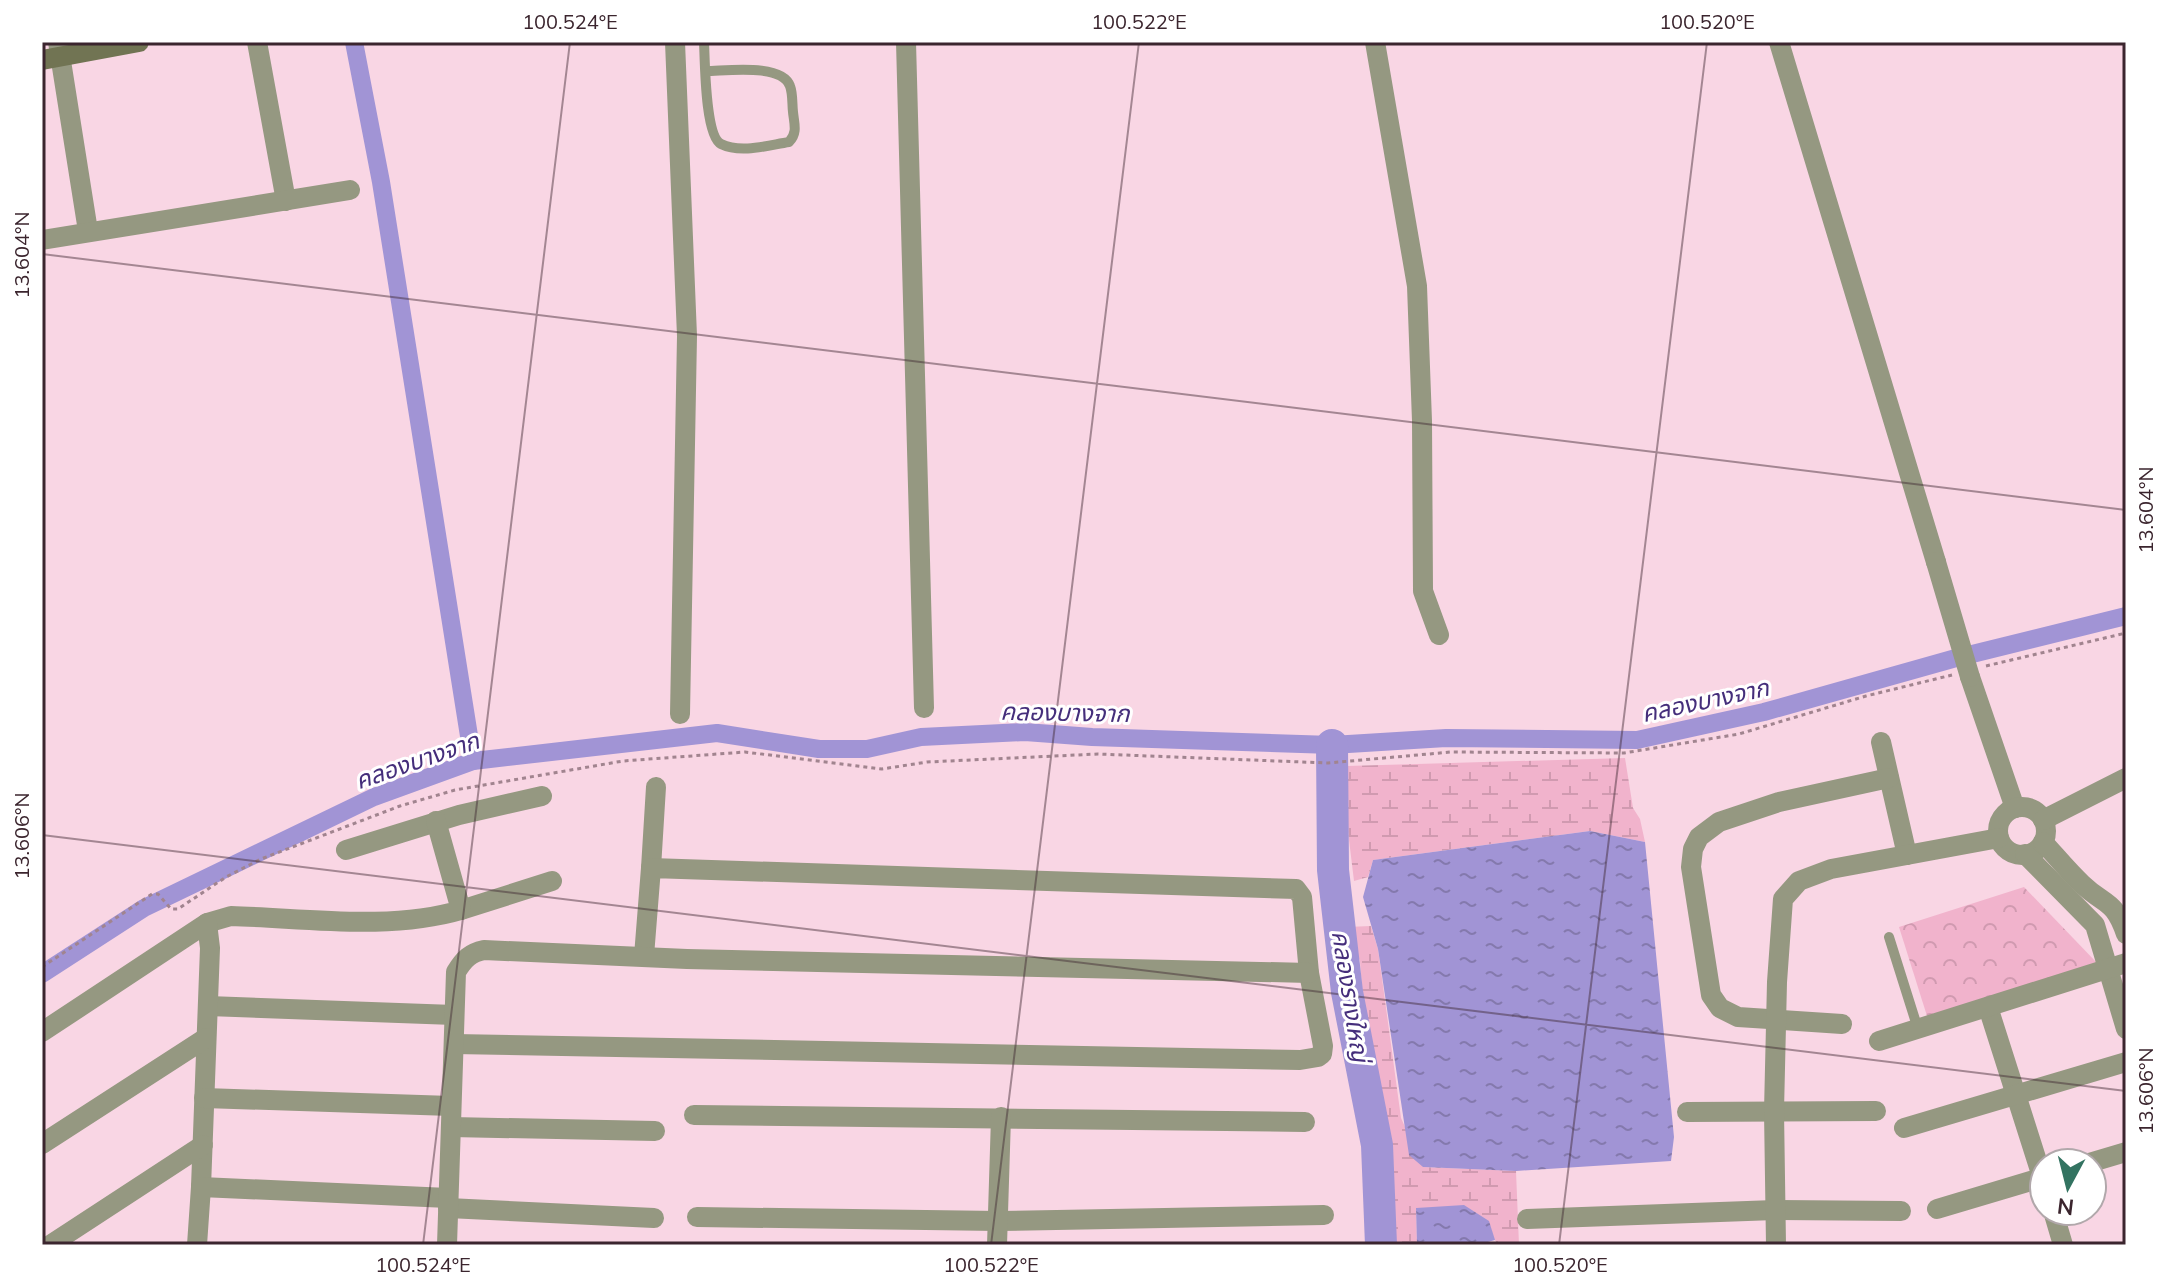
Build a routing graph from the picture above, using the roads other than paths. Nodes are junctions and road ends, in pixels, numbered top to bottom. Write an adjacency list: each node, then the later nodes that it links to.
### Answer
1 (139, 42): 8 (street)
2 (257, 42): 12 (street)
3 (675, 42): 17 (street)
4 (704, 42): 10 (lane)
5 (906, 42): 16 (street)
6 (1375, 42): 15 (street)
7 (1779, 42): 23 (street, bridge)
8 (83, 47): 9 (street)
9 (54, 53): 13 (street)
10 (706, 71): 10 (lane)
11 (350, 190): 12 (street)
12 (286, 201): 13 (street)
13 (88, 231): 14 (street)
14 (42, 240)
15 (1439, 635)
16 (924, 708)
17 (680, 714)
18 (1881, 742): 19 (street)
19 (1889, 778): 30 (street); 43 (street)
20 (2126, 778): 24 (street)
21 (656, 787): 31 (street)
22 (542, 796): 25 (street)
23 (2015, 808): 24 (street); 26 (street)
24 (2043, 820): 27 (street)
25 (436, 821): 28 (street); 33 (street)
26 (1999, 838): 29 (street); 30 (street)
27 (2043, 842): 29 (street); 35 (street)
28 (346, 850)
29 (2025, 854): 38 (street)
30 (1907, 855): 43 (street)
31 (651, 868): 37 (street); 39 (street)
32 (552, 881): 33 (street)
33 (461, 910): 34 (street)
34 (207, 923): 40 (street); 47 (street)
35 (2126, 934)
36 (1889, 937): 45 (lane)
37 (644, 956): 39 (street); 42 (street)
38 (2117, 966): 41 (street); 46 (street)
39 (1309, 973): 50 (street)
40 (208, 1006): 42 (street); 48 (street)
41 (1988, 1007): 45 (street); 52 (street)
42 (454, 1015): 50 (street)
43 (1776, 1018): 44 (street); 54 (street)
44 (1842, 1024)
45 (1918, 1029): 49 (street)
46 (2126, 1029)
47 (42, 1032)
48 (206, 1038): 53 (street); 63 (street)
49 (1879, 1041)
50 (454, 1044): 58 (street)
51 (2126, 1062): 52 (street)
52 (2016, 1095): 61 (street); 65 (street)
53 (204, 1098): 58 (street); 64 (street)
54 (1774, 1111): 55 (street); 56 (street); 70 (street)
55 (1876, 1111)
56 (1687, 1112)
57 (694, 1115): 59 (street)
58 (451, 1116): 62 (street); 68 (street)
59 (1001, 1117): 60 (street); 76 (street)
60 (1305, 1122)
61 (1904, 1128)
62 (655, 1131)
63 (42, 1144)
64 (203, 1145): 67 (street); 77 (street)
65 (2033, 1147)
66 (2028, 1183): 69 (street)
67 (201, 1187): 68 (street); 78 (street)
68 (448, 1203): 74 (street); 79 (street)
69 (1937, 1209)
70 (1775, 1210): 71 (street); 75 (street); 81 (street)
71 (1901, 1211)
72 (1324, 1215): 76 (street)
73 (697, 1217): 76 (street)
74 (654, 1218)
75 (1527, 1219)
76 (998, 1221): 80 (street)
77 (50, 1245)
78 (197, 1245)
79 (447, 1245)
80 (997, 1245)
81 (1776, 1245)

